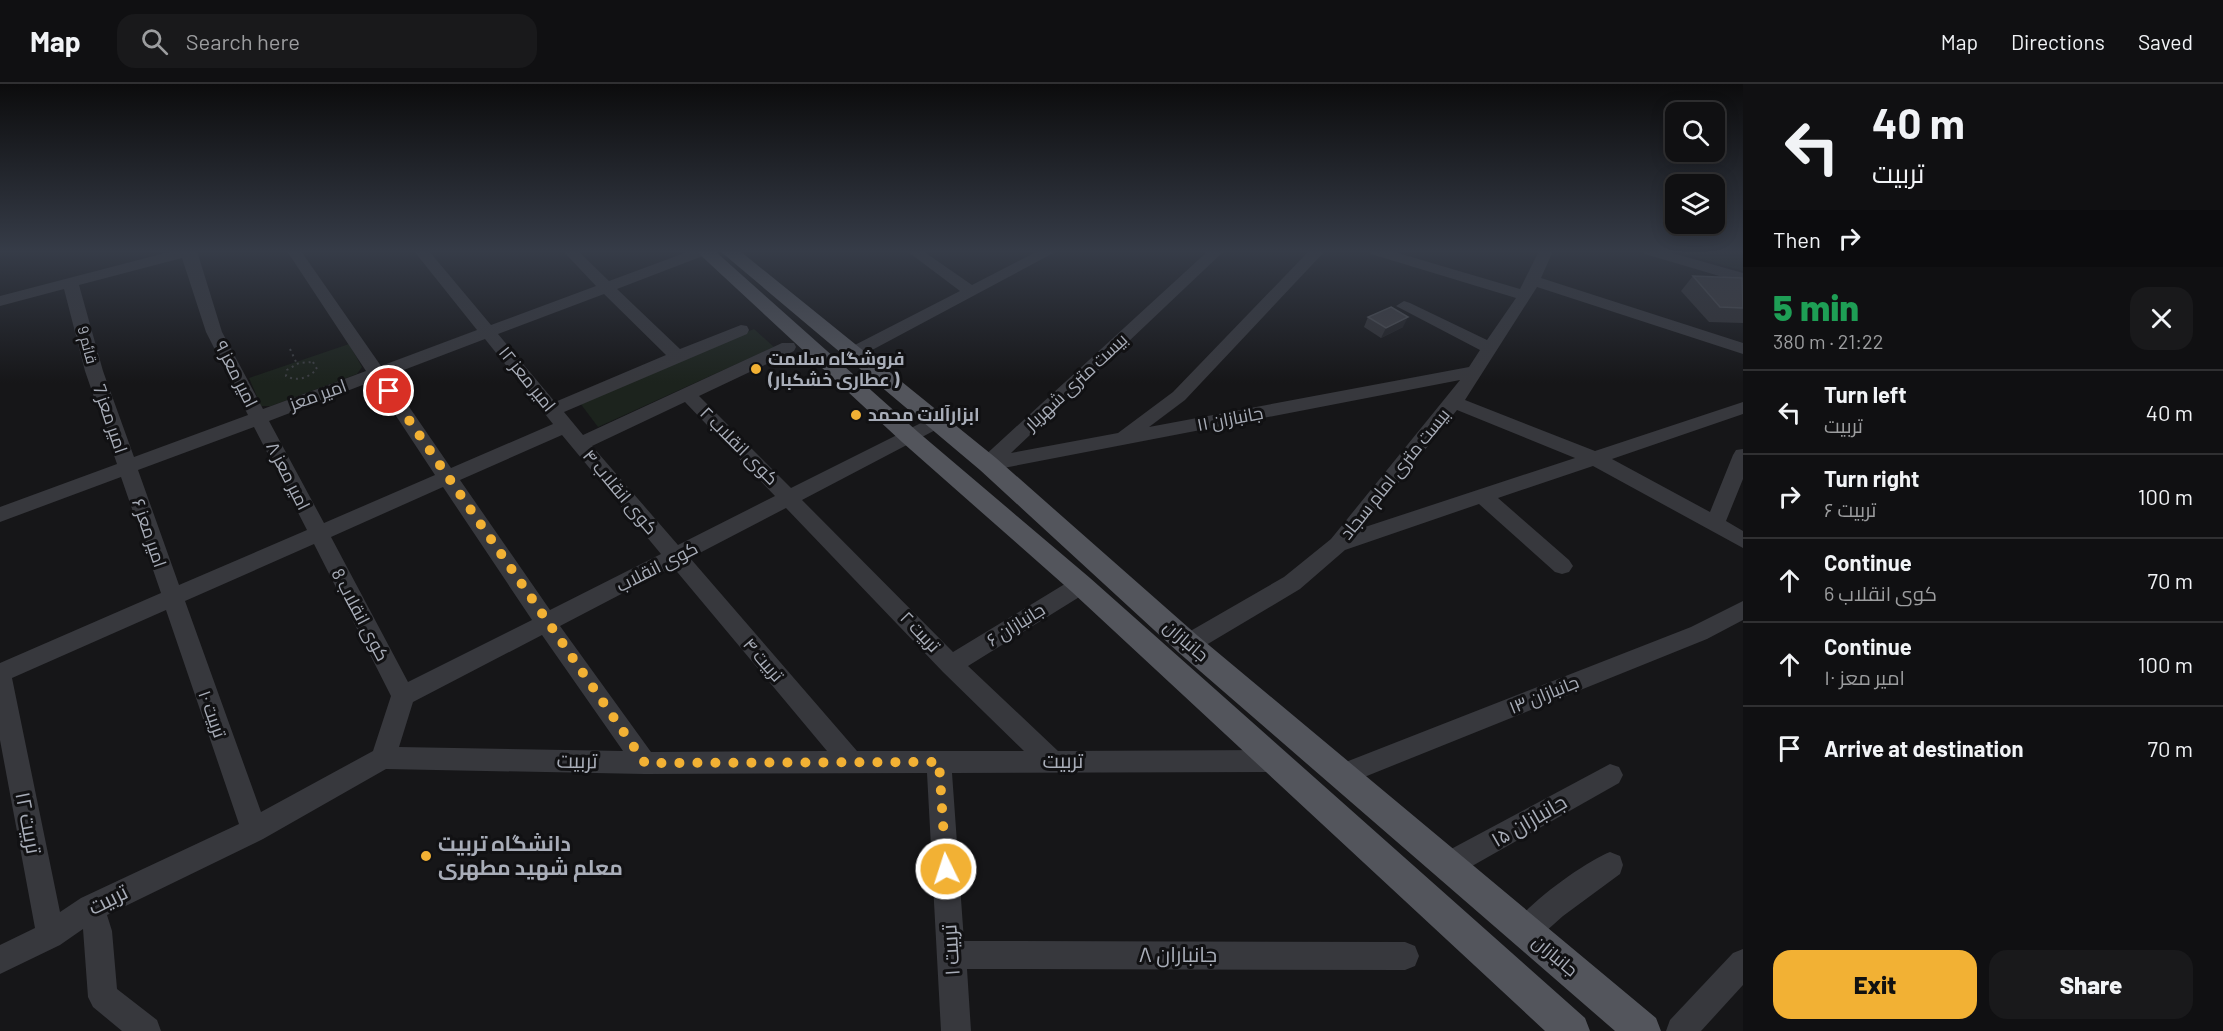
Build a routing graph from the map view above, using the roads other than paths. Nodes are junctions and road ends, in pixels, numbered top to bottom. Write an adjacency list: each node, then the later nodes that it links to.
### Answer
1 (23, 295): 15 (street)
2 (74, 295): 25 (street, قائم 9)
3 (202, 295): 32 (street, امیر معز ۹)
4 (324, 295): 27 (street)
5 (458, 295): 19 (street, امیر معز ۱۲)
6 (586, 295): 19 (street, امیر معز)
7 (616, 295): 24 (street)
8 (753, 295): 35 (main road, جانبازان)
9 (783, 295): 23 (main road, جانبازان)
10 (962, 295): 23 (street)
11 (1162, 295): 40 (street, بیست متری شهریار)
12 (1275, 295): 36 (street)
13 (1525, 295): 21 (street, بیست متری امام سجاد)
14 (1551, 295): 22 (street)
15 (20, 296): 16 (street)
16 (0, 301)
17 (1404, 306): 21 (street)
18 (741, 330): 24 (street)
19 (489, 332): 27 (street, امیر معز); 31 (street, امیر معز ۱۲)
20 (788, 346): 28 (street)
21 (1489, 348): 26 (street, بیست متری امام سجاد)
22 (1743, 349)
23 (853, 353): 33 (main road, جانبازان)
24 (678, 357): 31 (street)
25 (94, 371): 41 (street, امیر معز 7)
26 (1472, 372): 29 (street, بیست متری امام سجاد); 36 (street, جانبازان ۱۱)
27 (377, 374): 32 (street, امیر معز); 42 (street)
28 (687, 394): 37 (street); 44 (street, کوی انقلاب ۲)
29 (1454, 402): 39 (street); 49 (street, بیست متری امام سجاد)
30 (1743, 408): 39 (street)
31 (552, 411): 34 (street, امیر معز ۱۲)
32 (258, 417): 41 (street, امیر معز); 47 (street, امیر معز ۸)
33 (937, 422): 35 (street, کوی انقلاب); 40 (main road, جانبازان)
34 (565, 426): 37 (street, کوی انقلاب ۴); 42 (street)
35 (910, 437): 44 (street, کوی انقلاب); 52 (main road, جانبازان)
36 (1121, 439): 40 (street, جانبازان ۱۱)
37 (580, 444): 50 (street, کوی انقلاب ۴)
38 (1743, 455): 46 (street)
39 (1596, 459): 43 (street); 46 (street)
40 (988, 464): 56 (main road, جانبازان)
41 (126, 467): 45 (street, امیر معز); 53 (street, امیر معز ۶)
42 (447, 478): 47 (street); 55 (street)
43 (1484, 496): 49 (street); 51 (street)
44 (791, 498): 50 (street, کوی انقلاب); 57 (street, تربیت ۲)
45 (0, 515)
46 (1715, 524): 48 (street)
47 (318, 534): 53 (street); 59 (street, کوی انقلاب 8)
48 (1743, 540)
49 (1338, 544): 56 (street, بیست متری امام سجاد)
50 (675, 557): 55 (street, کوی انقلاب); 63 (street, تربیت ۴)
51 (1562, 566)
52 (1082, 585): 57 (street, جانبازان ۶); 61 (main road, جانبازان)
53 (171, 598): 58 (street); 68 (street, تربیت ۱۰)
54 (1743, 610): 66 (street, جانبازان ۱۳)
55 (546, 623): 59 (street, کوی انقلاب); 65 (street)
56 (1188, 644): 66 (main road, جانبازان)
57 (951, 664): 62 (street, تربیت ۲)
58 (0, 675): 73 (street, تربیت ۱۲)
59 (403, 696): 60 (street)
60 (383, 758): 65 (street, تربیت); 68 (street, تربیت)
61 (1276, 760): 62 (street, تربیت); 80 (main road, جانبازان)
62 (1052, 761): 64 (street, تربیت)
63 (850, 762): 64 (street, تربیت); 65 (street, تربیت)
64 (939, 762): 74 (street, تربیت ۱)
65 (645, 763)
66 (1342, 775): 69 (main road, جانبازان)
67 (1610, 775): 69 (street, جانبازان ۱۵)
68 (254, 830): 71 (street, تربیت)
69 (1448, 865): 72 (main road, جانبازان)
70 (1610, 866): 72 (street)
71 (94, 919): 73 (street, تربیت); 78 (street)
72 (1525, 931): 81 (main road, جانبازان)
73 (50, 935): 76 (street, تربیت)
74 (951, 955): 75 (street, جانباران ۸); 79 (street, تربیت ۱)
75 (1405, 956)
76 (0, 960)
77 (1743, 963): 82 (street)
78 (146, 1031)
79 (956, 1031)
80 (1572, 1031)
81 (1643, 1031)
82 (1681, 1031)

